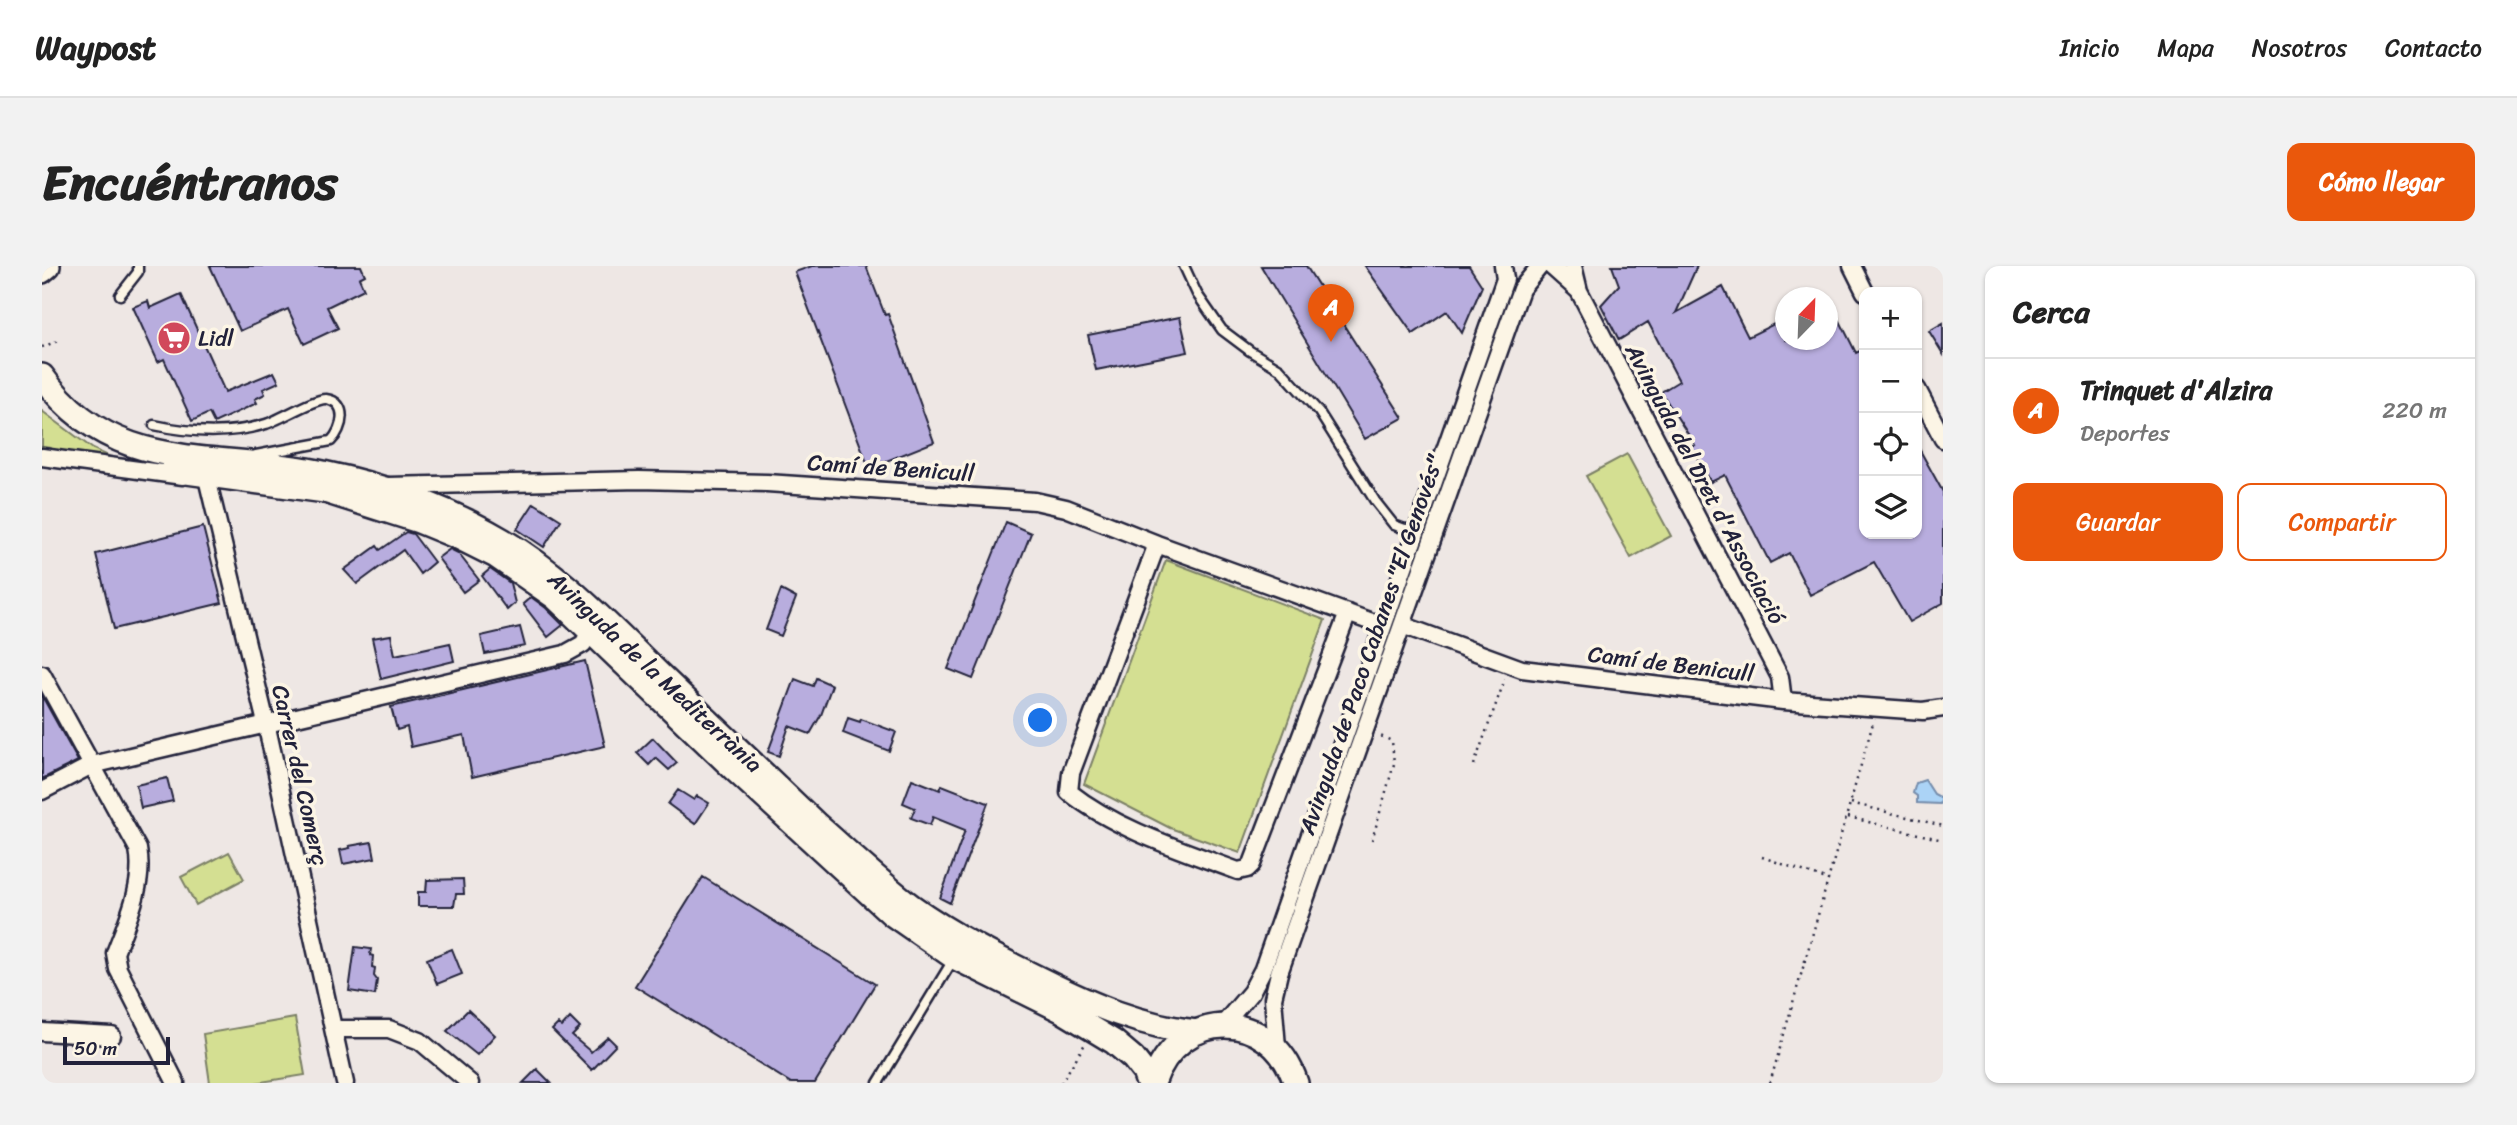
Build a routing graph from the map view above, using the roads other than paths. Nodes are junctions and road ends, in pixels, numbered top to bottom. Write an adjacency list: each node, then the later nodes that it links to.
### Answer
1 (48, 266): 9 (main road)
2 (138, 266): 12 (lane)
3 (1184, 266): 23 (lane)
4 (1503, 266): 23 (street, Avinguda de Paco Cabanes "El Genovés")
5 (1540, 266): 26 (street, Avinguda de Paco Cabanes "El Genovés")
6 (1550, 266): 11 (street, Avinguda del Dret d'Associació)
7 (1573, 266): 11 (street, Avinguda del Dret d'Associació)
8 (1852, 266): 10 (street)
9 (42, 271)
10 (1863, 287)
11 (1579, 291): 30 (street, Avinguda del Dret d'Associació)
12 (120, 295)
13 (42, 376): 19 (main road, Avinguda de la Mediterrània)
14 (1922, 399): 17 (street)
15 (42, 403): 21 (main road)
16 (154, 425): 19 (lane)
17 (1943, 439)
18 (42, 457): 20 (street)
19 (232, 461): 22 (main road, Avinguda de la Mediterrània)
20 (206, 478): 21 (street); 32 (street, Carrer del Comerç)
21 (245, 480): 28 (main road, Avinguda de la Mediterrània)
22 (375, 487): 24 (street, Camí de Benicull); 39 (main road, Avinguda de la Mediterrània)
23 (1417, 528): 27 (street, Avinguda de Paco Cabanes "El Genovés")
24 (1157, 544): 25 (street, Camí de Benicull); 25 (street)
25 (1348, 613): 27 (street, Camí de Benicull)
26 (1402, 625): 30 (street, Camí de Benicull); 41 (street, Avinguda de Paco Cabanes "El Genovés")
27 (1383, 626): 36 (street, Avinguda de Paco Cabanes "El Genovés")
28 (591, 631): 32 (street); 35 (main road, Avinguda de la Mediterrània)
29 (42, 674): 33 (street)
30 (1783, 701): 31 (street, Camí de Benicull)
31 (1943, 708)
32 (266, 723): 33 (street); 37 (street, Carrer del Comerç)
33 (92, 765): 34 (street); 43 (street)
34 (42, 791)
35 (954, 957): 46 (lane); 47 (main road, Avinguda de la Mediterrània)
36 (1222, 1026): 39 (main road); 41 (main road)
37 (334, 1030): 44 (street, Carrer del Comerç); 45 (street)
38 (42, 1032): 40 (street)
39 (1197, 1032): 47 (main road)
40 (113, 1036)
41 (1276, 1047): 42 (main road)
42 (1297, 1078)
43 (176, 1083)
44 (345, 1083)
45 (470, 1083)
46 (878, 1083)
47 (1151, 1083)

